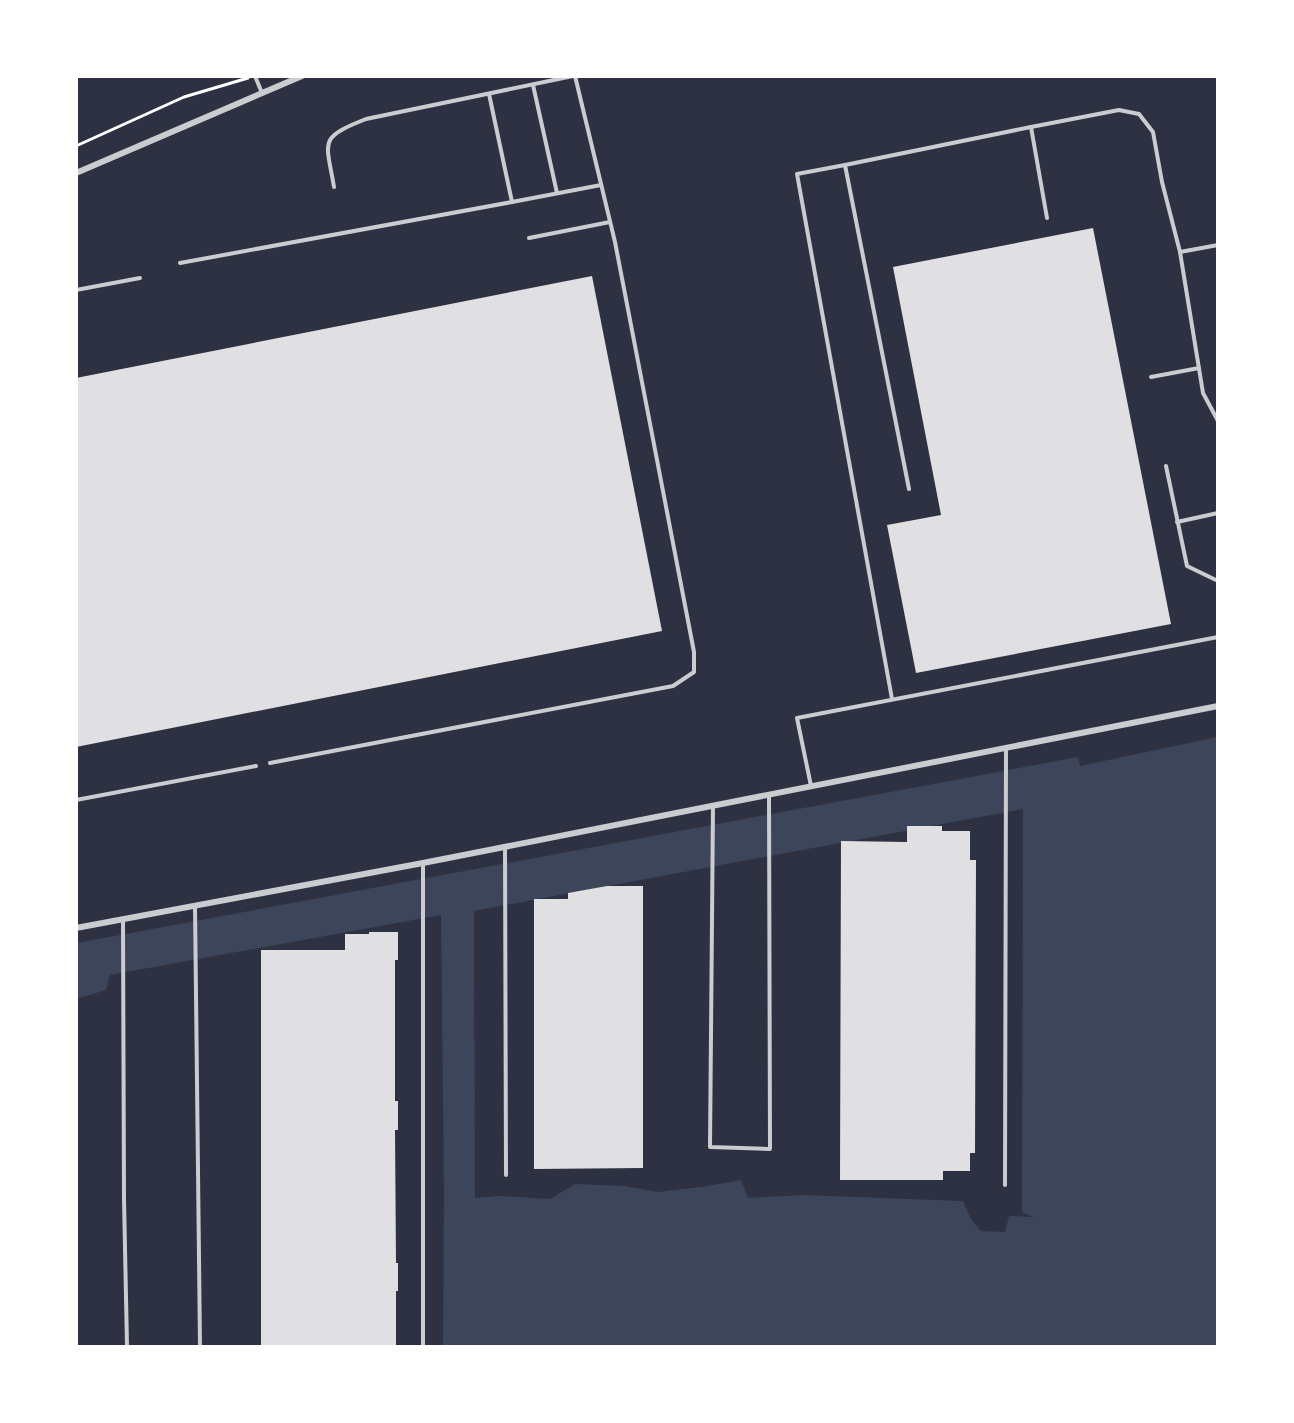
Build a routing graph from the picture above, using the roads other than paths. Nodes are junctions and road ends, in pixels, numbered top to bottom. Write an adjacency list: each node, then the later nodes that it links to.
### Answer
1 (254, 76): 5 (lane)
2 (302, 76): 5 (street)
3 (574, 76): 4 (lane); 10 (lane)
4 (533, 85): 6 (lane); 12 (lane)
5 (262, 93): 9 (street)
6 (489, 94): 11 (lane); 13 (lane)
7 (1031, 128): 8 (lane); 14 (lane); 18 (lane)
8 (845, 165): 26 (lane); 31 (lane)
9 (76, 173)
10 (601, 185): 12 (lane); 15 (lane)
11 (334, 187)
12 (557, 193): 13 (lane)
13 (512, 202): 19 (lane)
14 (1047, 218)
15 (610, 222): 16 (lane); 34 (lane)
16 (530, 237)
17 (1218, 245): 18 (lane)
18 (1180, 252): 22 (lane)
19 (180, 262)
20 (140, 278): 21 (lane)
21 (76, 290)
22 (1199, 368): 23 (lane); 24 (lane)
23 (1151, 377)
24 (1218, 421)
25 (1166, 466): 28 (lane)
26 (909, 489)
27 (1218, 513): 28 (lane)
28 (1177, 522): 29 (lane)
29 (1218, 581)
30 (1218, 638): 31 (lane)
31 (892, 699): 36 (lane)
32 (1218, 706): 33 (street)
33 (1006, 748): 36 (street); 46 (lane)
34 (270, 763)
35 (256, 766): 38 (lane)
36 (810, 786): 37 (street)
37 (769, 794): 39 (street); 39 (lane)
38 (76, 800)
39 (713, 805): 40 (street)
40 (505, 847): 41 (street); 45 (lane)
41 (423, 863): 42 (street); 49 (lane)
42 (195, 906): 43 (street); 48 (lane)
43 (123, 920): 44 (street); 47 (lane)
44 (76, 928)
45 (506, 1175)
46 (1005, 1185)
47 (127, 1347)
48 (200, 1347)
49 (423, 1347)

